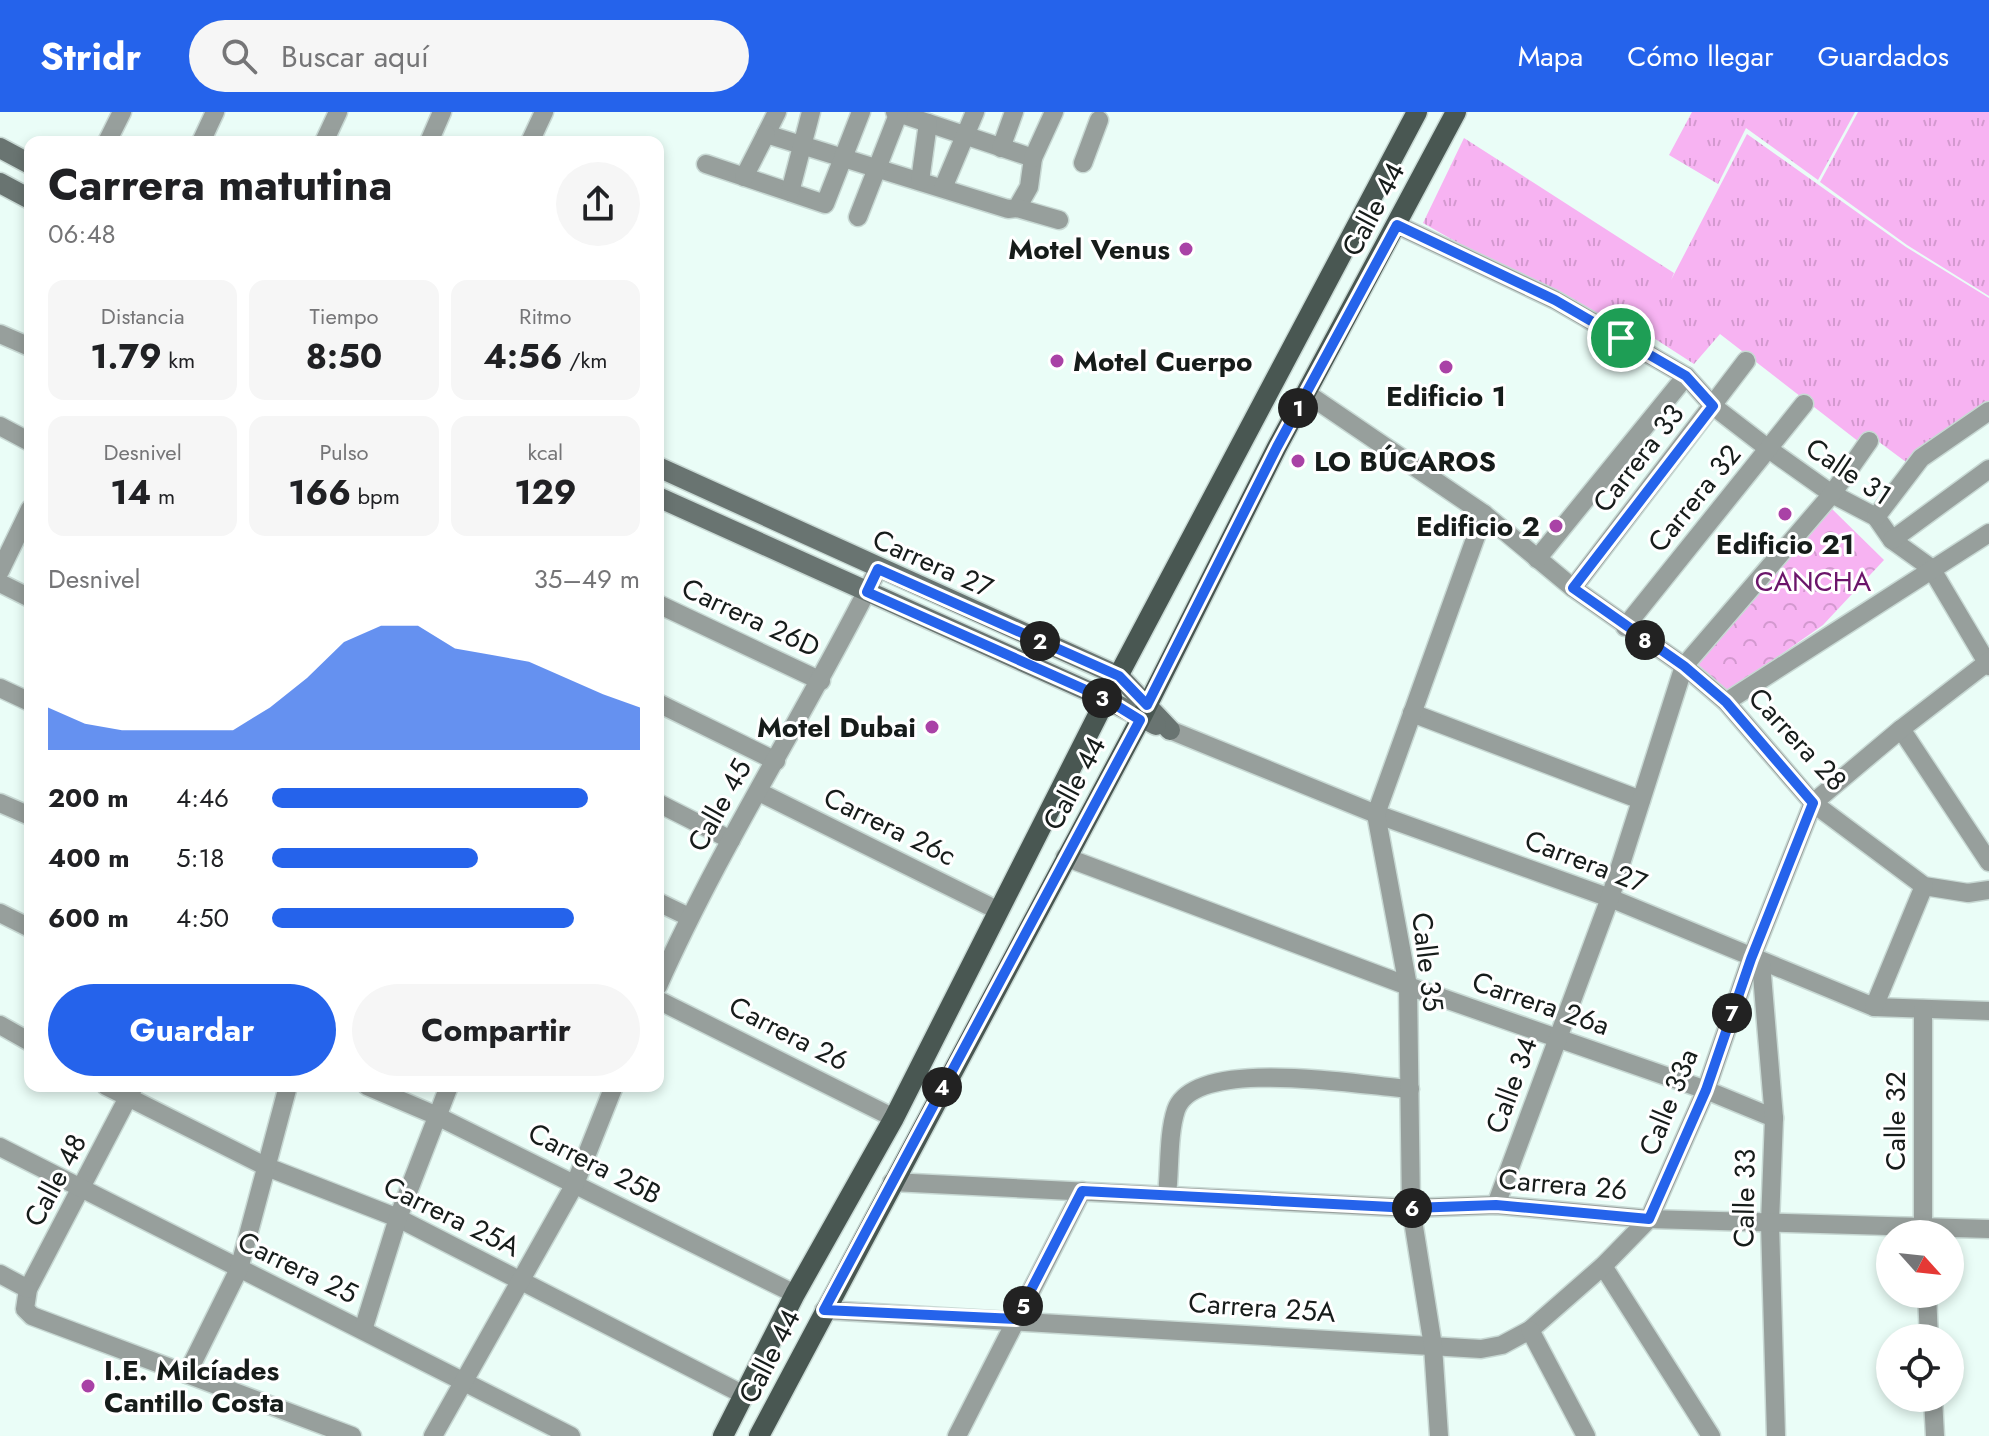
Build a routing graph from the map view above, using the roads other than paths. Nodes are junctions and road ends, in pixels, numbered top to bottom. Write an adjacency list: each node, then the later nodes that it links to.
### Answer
1 (122, 112): 18 (street)
2 (215, 112): 19 (street)
3 (338, 112): 20 (street)
4 (442, 112): 21 (street)
5 (544, 112): 22 (street)
6 (777, 112): 17 (street)
7 (811, 112): 24 (street)
8 (861, 112): 27 (street)
9 (897, 112): 16 (street); 32 (street)
10 (975, 112): 23 (street)
11 (1014, 112): 26 (street)
12 (1054, 112): 28 (street)
13 (1417, 112): 76 (main road, Calle 44)
14 (1456, 112): 42 (main road, Calle 44)
15 (1098, 119): 30 (street)
16 (934, 120): 23 (street); 34 (street)
17 (766, 134): 24 (street); 33 (street)
18 (110, 136)
19 (204, 136)
20 (327, 136)
21 (432, 136)
22 (533, 136)
23 (966, 136): 26 (street); 36 (street)
24 (804, 145): 27 (street); 37 (street)
25 (0, 148): 29 (street)
26 (1001, 148): 28 (street)
27 (843, 157): 32 (street); 37 (street)
28 (1033, 158): 39 (street)
29 (24, 161)
30 (1083, 163)
31 (706, 164): 33 (street)
32 (877, 168): 34 (street); 40 (street)
33 (744, 177): 37 (street)
34 (920, 181): 36 (street)
35 (0, 183): 38 (street)
36 (943, 188): 39 (street)
37 (790, 192)
38 (24, 196)
39 (1017, 208): 41 (street)
40 (858, 217)
41 (1059, 220)
42 (1397, 225): 46 (street, Calle 31); 47 (main road, Calle 44)
43 (0, 334): 44 (street)
44 (24, 344)
45 (1746, 361): 49 (street, Carrera 33)
46 (1686, 376): 49 (street, Calle 31); 64 (street)
47 (1306, 393): 59 (street, Carrera 28); 83 (main road, Calle 44)
48 (1804, 404): 54 (street, Carrera 32)
49 (1713, 406): 54 (street, Calle 31); 69 (street, Carrera 33)
50 (1989, 411): 60 (street)
51 (0, 426): 52 (street)
52 (24, 439)
53 (1869, 441): 57 (street)
54 (1770, 450): 57 (street, Calle 31); 73 (street, Carrera 32)
55 (1989, 469): 63 (street)
56 (664, 470): 66 (street, Carrera 27)
57 (1832, 494): 60 (street, Calle 31); 75 (street)
58 (664, 500): 70 (street, Carrera 27)
59 (1484, 514): 64 (street, Carrera 28); 84 (street)
60 (1876, 517): 63 (street, Calle 31)
61 (24, 521): 67 (street)
62 (1989, 533): 65 (street)
63 (1892, 540): 65 (street, Calle 31)
64 (1537, 559): 69 (street, Carrera 28)
65 (1931, 568): 74 (street, Calle 31); 81 (street)
66 (878, 569): 70 (street, Calle 45); 76 (street, Carrera 27)
67 (0, 571)
68 (0, 583): 71 (street)
69 (1573, 588): 73 (street, Carrera 28)
70 (867, 592): 77 (street, Calle 45); 80 (street, Carrera 27)
71 (24, 595)
72 (664, 607): 77 (street, Carrera 26D)
73 (1625, 627): 75 (street, Carrera 28)
74 (1988, 663): 85 (street)
75 (1684, 666): 81 (street, Carrera 28); 89 (street, Calle 34)
76 (1119, 676): 80 (main road, Calle 44); 83 (street, Carrera 27)
77 (821, 681): 87 (street, Calle 45)
78 (0, 688): 79 (street)
79 (24, 699)
80 (1106, 699): 83 (street, Carrera 27); 102 (main road, Calle 44)
81 (1726, 702): 91 (street, Carrera 28)
82 (664, 706): 87 (street)
83 (1143, 712): 86 (street, Carrera 27); 96 (main road, Calle 44)
84 (1412, 713): 89 (street); 94 (street)
85 (1901, 729): 91 (street); 97 (street)
86 (1170, 730): 94 (street, Carrera 27)
87 (776, 761): 88 (street, Calle 45)
88 (759, 792): 95 (street, Calle 45); 102 (street, Carrera 26c)
89 (1641, 800): 100 (street, Calle 34)
90 (0, 803): 93 (street)
91 (1813, 803): 98 (street, Carrera 28); 106 (street, Calle 33)
92 (664, 806): 95 (street)
93 (24, 813)
94 (1376, 814): 100 (street, Carrera 27); 108 (street, Calle 35)
95 (731, 840): 104 (street, Calle 45)
96 (1065, 857): 108 (street, Carrera 26a); 128 (main road, Calle 44)
97 (1989, 862)
98 (1924, 886): 99 (street, Carrera 28); 110 (street)
99 (1989, 890)
100 (1610, 898): 106 (street, Carrera 27); 115 (street, Calle 34)
101 (664, 905): 104 (street)
102 (997, 910): 124 (main road, Calle 44)
103 (0, 913): 105 (street)
104 (689, 917): 107 (street, Calle 45)
105 (24, 925)
106 (1756, 961): 110 (street, Carrera 27); 117 (street, Calle 33a); 125 (street, Calle 33)
107 (664, 973)
108 (1408, 986): 115 (street, Carrera 26a); 116 (street, Calle 35)
109 (664, 1003): 124 (street, Carrera 26)
110 (1874, 1007): 111 (street, Carrera 27)
111 (1923, 1009): 112 (street, Carrera 27); 137 (street, Calle 32)
112 (1989, 1011)
113 (0, 1025): 114 (street)
114 (24, 1039)
115 (1557, 1040): 117 (street, Carrera 26a); 133 (street, Calle 34)
116 (1410, 1089): 132 (street); 134 (street, Calle 35)
117 (1706, 1090): 125 (street, Carrera 26a); 136 (street, Calle 33a)
118 (130, 1092): 127 (street, Carrera 25A); 130 (street, Calle 48)
119 (286, 1092): 127 (street)
120 (381, 1092): 123 (street, Carrera 25B)
121 (446, 1092): 123 (street)
122 (606, 1092): 129 (street)
123 (435, 1115): 129 (street, Carrera 25B); 135 (street)
124 (894, 1118): 147 (main road, Calle 44)
125 (1774, 1118): 138 (street, Calle 33)
126 (0, 1147): 130 (street, Carrera 25)
127 (267, 1167): 135 (street, Carrera 25A); 143 (street)
128 (892, 1182): 131 (street, Carrera 26); 148 (main road, Calle 44)
129 (575, 1184): 145 (street); 147 (street, Carrera 25B)
130 (81, 1191): 143 (street, Carrera 25); 146 (street, Calle 48)
131 (1082, 1191): 132 (street, Carrera 26); 149 (street)
132 (1167, 1195): 134 (street, Carrera 26)
133 (1496, 1205): 134 (street, Carrera 26); 136 (street, Carrera 26)
134 (1411, 1208): 152 (street, Calle 35)
135 (398, 1218): 145 (street, Carrera 25A); 150 (street)
136 (1649, 1219): 138 (street, Carrera 26); 142 (street, Carrera 25A)
137 (1923, 1220)
138 (1770, 1223): 139 (street, Carrera 26); 166 (street, Calle 33)
139 (1876, 1229)
140 (1989, 1229): 141 (street, Carrera 26)
141 (1964, 1230)
142 (1603, 1266): 151 (street, Carrera 25A); 165 (street)
143 (239, 1269): 150 (street, Carrera 25); 153 (street)
144 (0, 1274): 146 (street)
145 (523, 1281): 154 (street); 155 (street, Carrera 25A)
146 (27, 1294): 153 (street)
147 (795, 1294): 155 (main road, Calle 44)
148 (824, 1310): 149 (street, Carrera 25A); 161 (main road, Calle 44)
149 (1016, 1319): 152 (street, Carrera 25A); 162 (street)
150 (363, 1330): 154 (street, Carrera 25)
151 (1530, 1330): 152 (street, Carrera 25A); 164 (street)
152 (1433, 1346): 163 (street, Calle 35)
153 (187, 1374): 157 (street)
154 (460, 1383): 158 (street); 159 (street, Carrera 25)
155 (746, 1396): 160 (main road, Calle 44)
156 (1934, 1412): 167 (street)
157 (352, 1436)
158 (433, 1436)
159 (571, 1436)
160 (723, 1436)
161 (759, 1436)
162 (957, 1436)
163 (1439, 1436)
164 (1586, 1436)
165 (1711, 1436)
166 (1776, 1436)
167 (1935, 1436)

